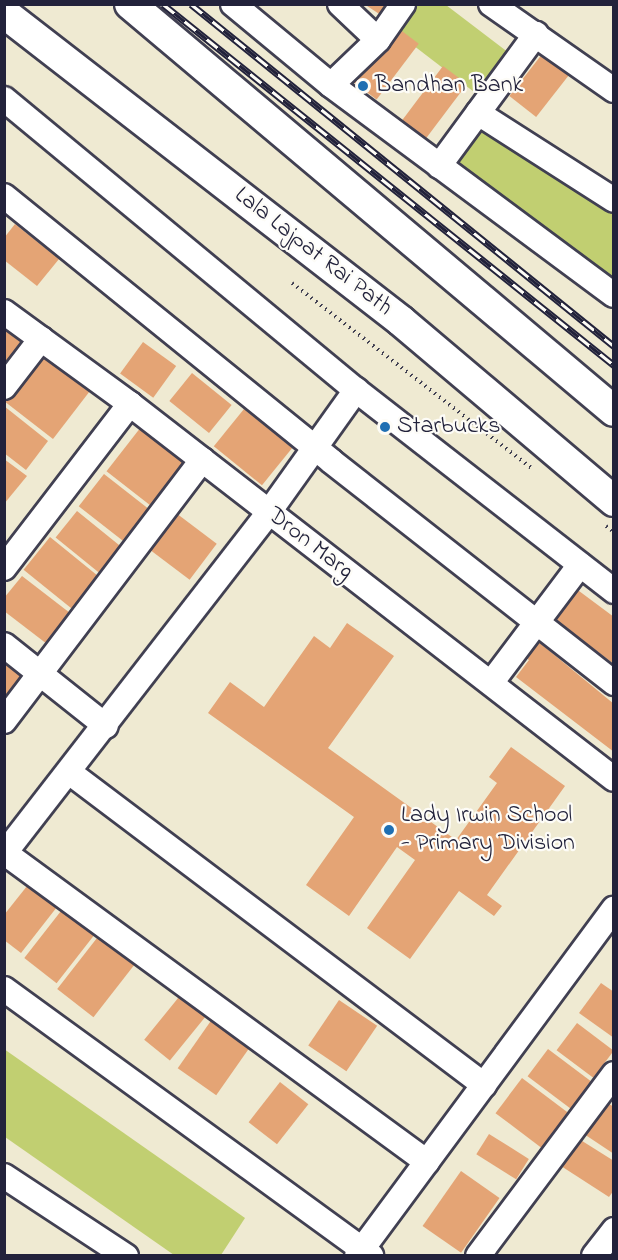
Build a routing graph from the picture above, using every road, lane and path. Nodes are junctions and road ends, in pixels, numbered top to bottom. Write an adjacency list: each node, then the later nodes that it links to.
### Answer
1 (130, 4): 23 (main road)
2 (233, 4): 9 (street)
3 (340, 4): 8 (street)
4 (403, 4): 8 (street)
5 (491, 4): 7 (street)
6 (4, 13): 28 (main road, Lala Lajpat Rai Path)
7 (536, 34): 10 (street); 12 (street)
8 (378, 40): 9 (street)
9 (331, 85): 13 (street)
10 (614, 90)
11 (4, 99): 21 (street)
12 (478, 113): 13 (street); 15 (street)
13 (439, 166): 17 (street)
14 (4, 196): 24 (street)
15 (614, 200)
16 (292, 283): 26 (path, Lala Lajpat Rai Path)
17 (611, 288)
18 (4, 312): 19 (street, Dron Marg)
19 (41, 339): 20 (street); 22 (street, Dron Marg)
20 (4, 387)
21 (356, 390): 24 (street); 30 (street)
22 (130, 404): 25 (street, Dron Marg); 31 (street)
23 (614, 411)
24 (314, 448): 27 (street); 33 (street)
25 (202, 460): 27 (street, Dron Marg); 35 (street)
26 (537, 473)
27 (269, 512): 36 (street, Dron Marg); 39 (street)
28 (608, 512): 29 (path)
29 (614, 532)
30 (580, 565): 32 (street); 33 (street)
31 (4, 568)
32 (614, 591)
33 (536, 623): 36 (street); 37 (street)
34 (4, 645): 35 (street)
35 (40, 674): 38 (street); 39 (street)
36 (491, 683): 41 (street, Dron Marg)
37 (614, 683)
38 (4, 721)
39 (106, 726): 40 (street)
40 (69, 772): 42 (street); 46 (street)
41 (614, 779)
42 (5, 854): 47 (street)
43 (614, 909): 46 (street)
44 (4, 989): 50 (street)
45 (614, 1074): 52 (street)
46 (484, 1085): 47 (street)
47 (427, 1162): 50 (street)
48 (4, 1176): 51 (street)
49 (614, 1230): 53 (street)
50 (363, 1253)
51 (126, 1256)
52 (478, 1256)
53 (594, 1256)

